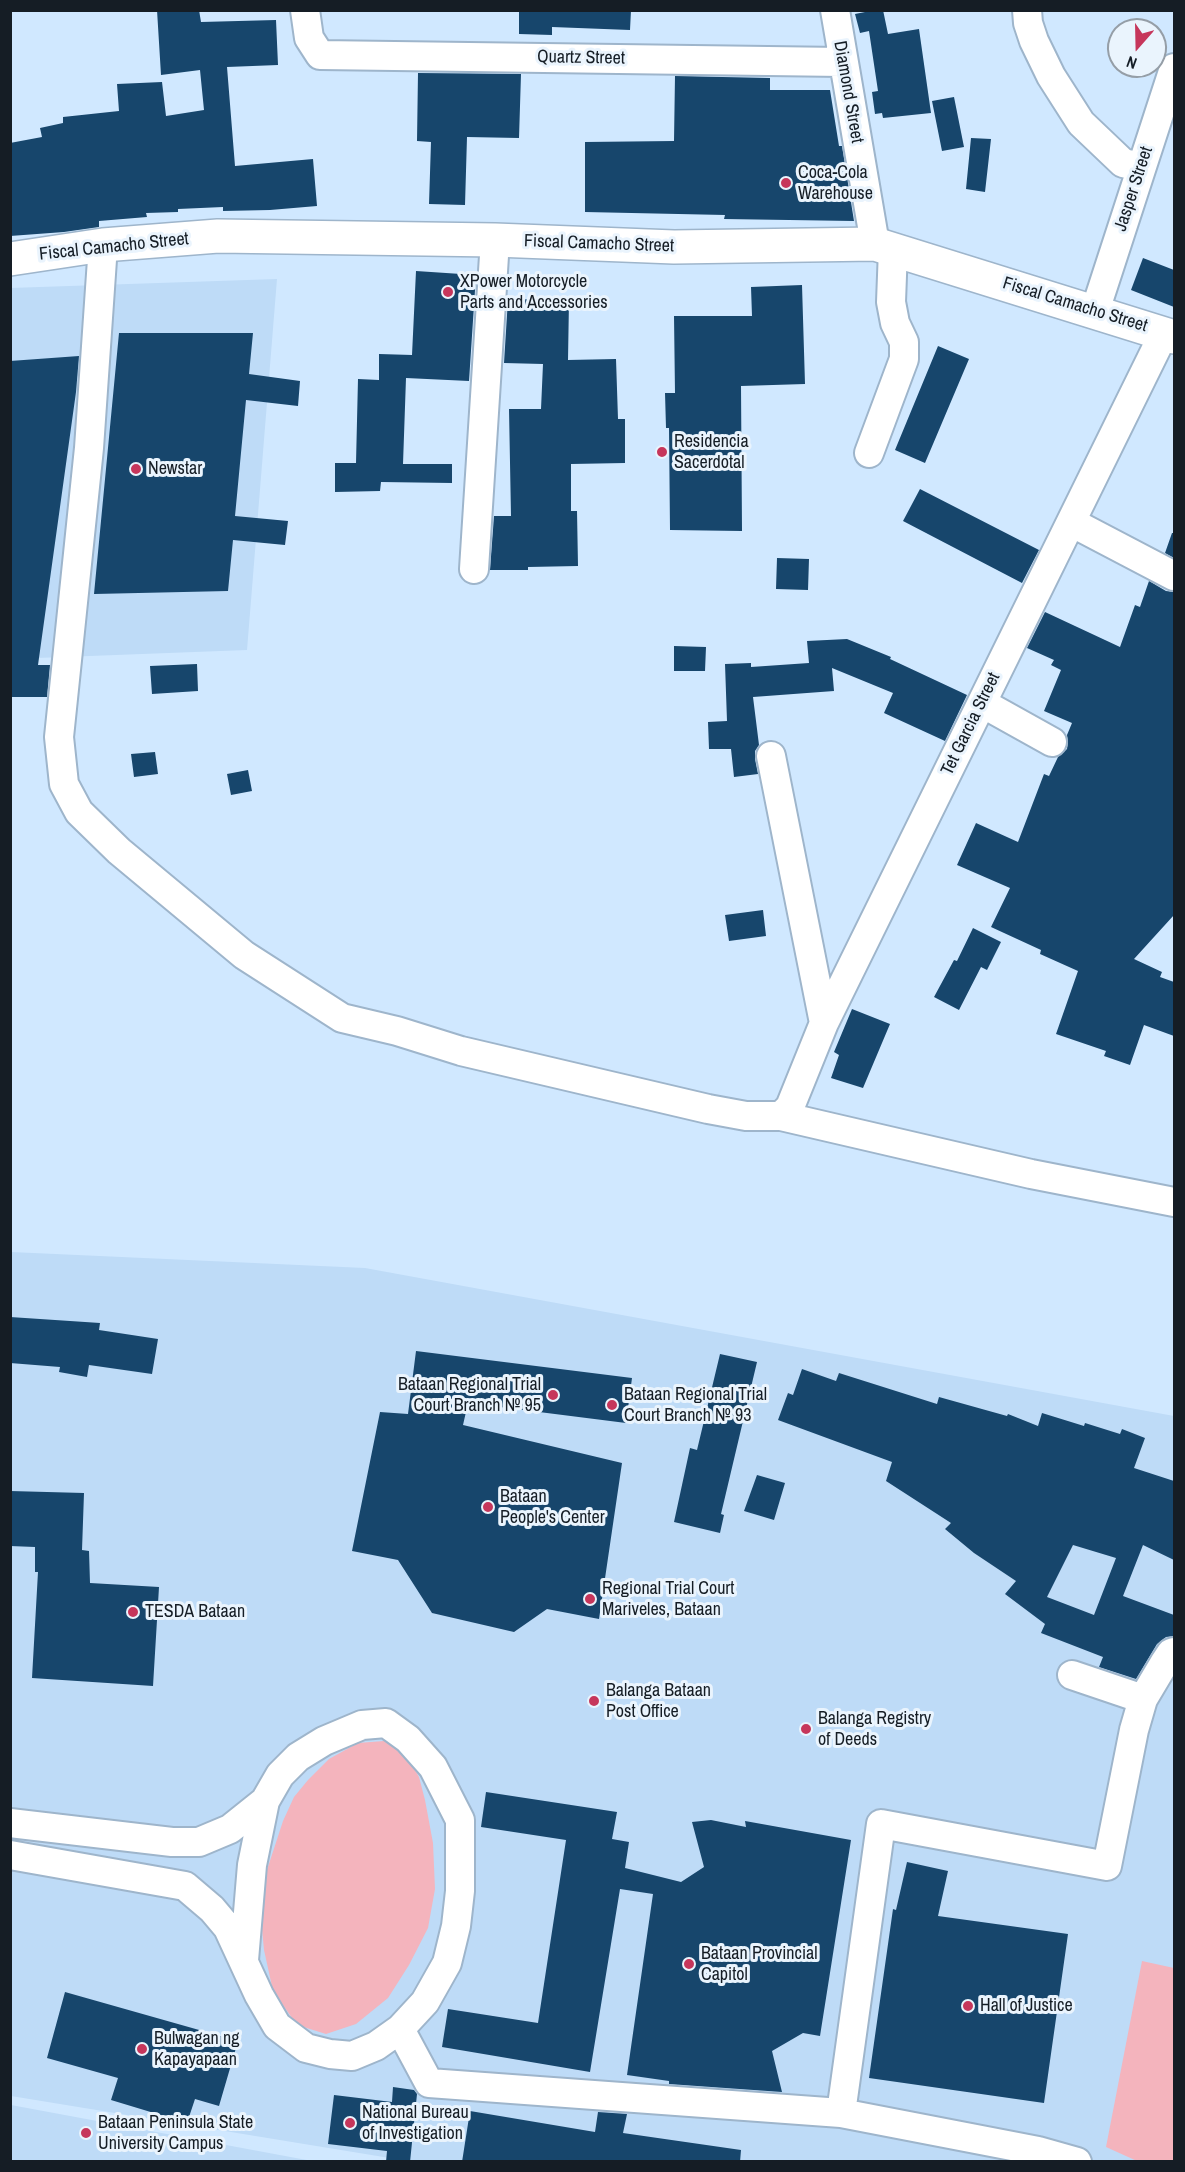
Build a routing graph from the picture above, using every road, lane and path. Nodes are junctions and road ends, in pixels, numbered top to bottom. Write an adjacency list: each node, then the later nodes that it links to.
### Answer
1 (305, 10): 4 (street, Quartz Street)
2 (835, 10): 4 (street, Diamond Street)
3 (1027, 10): 6 (street)
4 (842, 62): 9 (street, Diamond Street)
5 (1174, 68): 6 (street, Jasper Street)
6 (1141, 167): 11 (street, Jasper Street)
7 (495, 240): 8 (street, Fiscal Camacho Street); 9 (street, Fiscal Camacho Street); 15 (street)
8 (103, 245): 10 (street, Fiscal Camacho Street); 21 (street)
9 (884, 246): 11 (street, Fiscal Camacho Street); 13 (street, Diamond Street)
10 (10, 260)
11 (1095, 311): 12 (street, Fiscal Camacho Street)
12 (1169, 335): 14 (street, Tet Garcia Street)
13 (869, 453)
14 (1071, 522): 16 (street); 17 (street, Tet Garcia Street)
15 (474, 569)
16 (1174, 576)
17 (982, 703): 18 (street); 20 (street, Tet Garcia Street)
18 (1052, 742)
19 (771, 756): 20 (street)
20 (824, 1023): 21 (street, Tet Garcia Street)
21 (781, 1116): 22 (street)
22 (1174, 1202)
23 (1174, 1652): 25 (street)
24 (1072, 1676): 25 (street)
25 (1143, 1699): 31 (street)
26 (264, 1801): 27 (street); 29 (street); 30 (street)
27 (10, 1823)
28 (10, 1855): 29 (street)
29 (244, 1960): 30 (street)
30 (400, 2029): 31 (street)
31 (841, 2113): 32 (street)
32 (1077, 2162)

